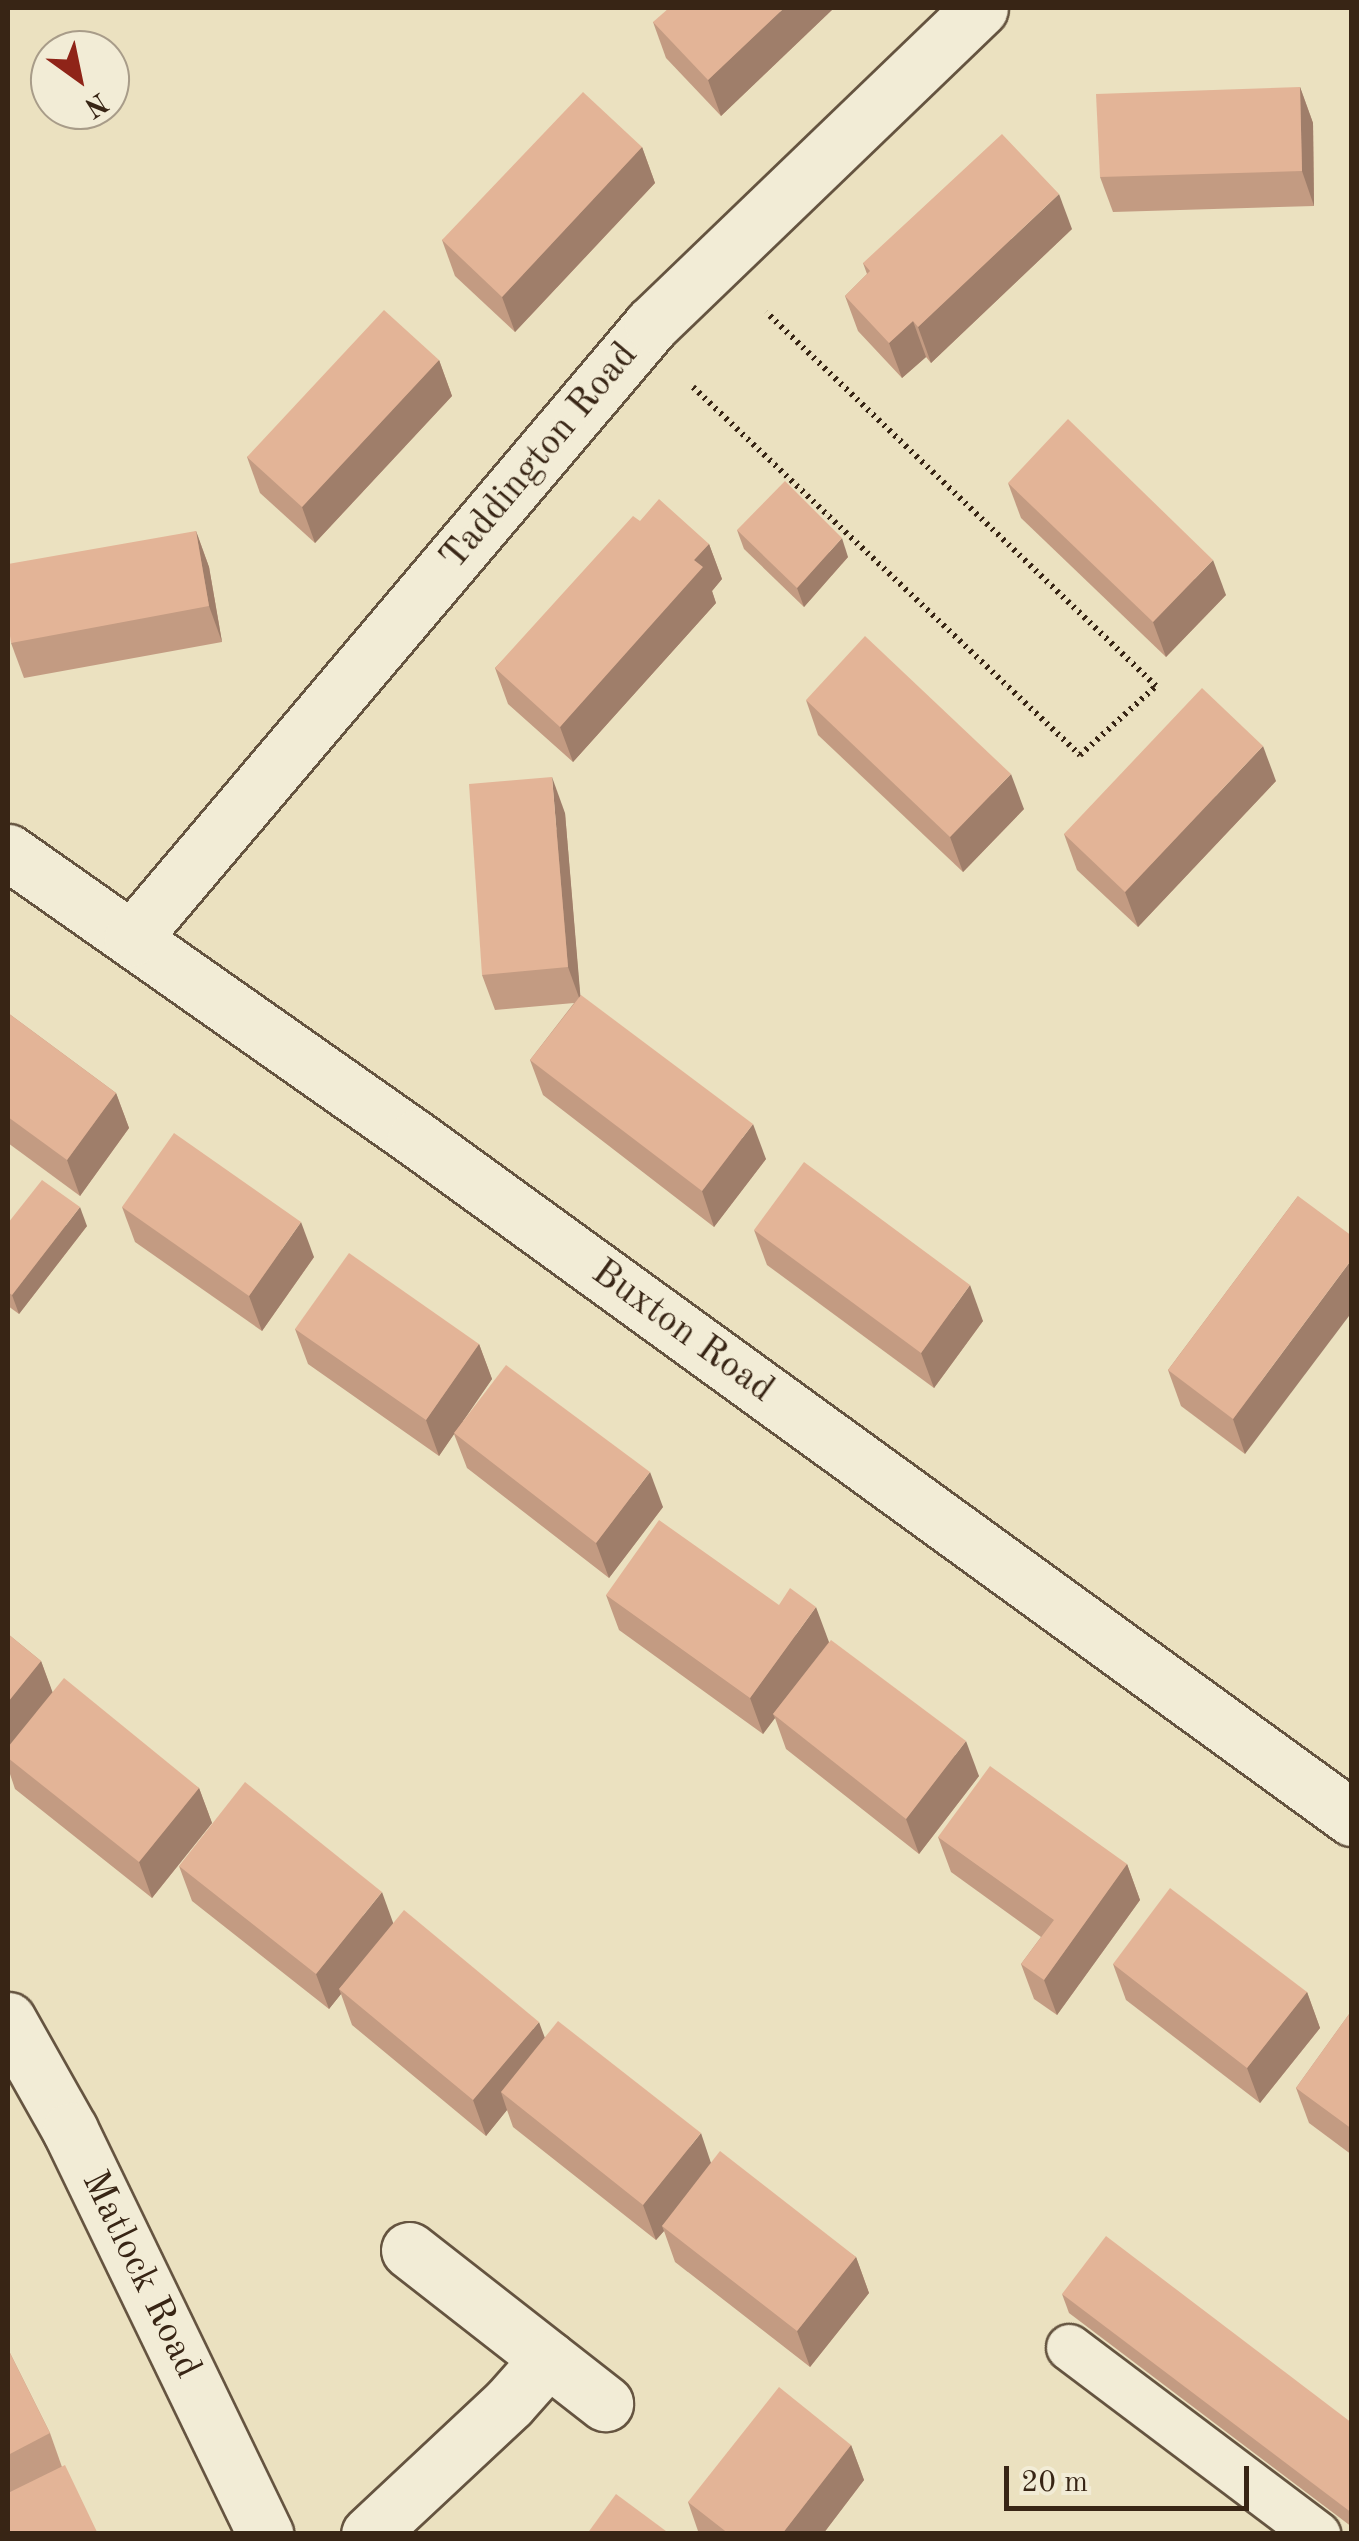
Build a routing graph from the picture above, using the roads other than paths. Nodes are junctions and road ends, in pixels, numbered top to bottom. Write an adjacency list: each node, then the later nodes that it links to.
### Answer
1 (980, 8): 3 (street, Taddington Road)
2 (8, 852): 3 (street, Buxton Road)
3 (132, 938): 4 (street, Buxton Road)
4 (1352, 1818)
5 (8, 2020): 10 (street, Matlock Road)
6 (409, 2250): 8 (street)
7 (1069, 2347): 12 (lane)
8 (548, 2358): 9 (street); 11 (street)
9 (604, 2403)
10 (265, 2534)
11 (368, 2534)
12 (1317, 2534)

